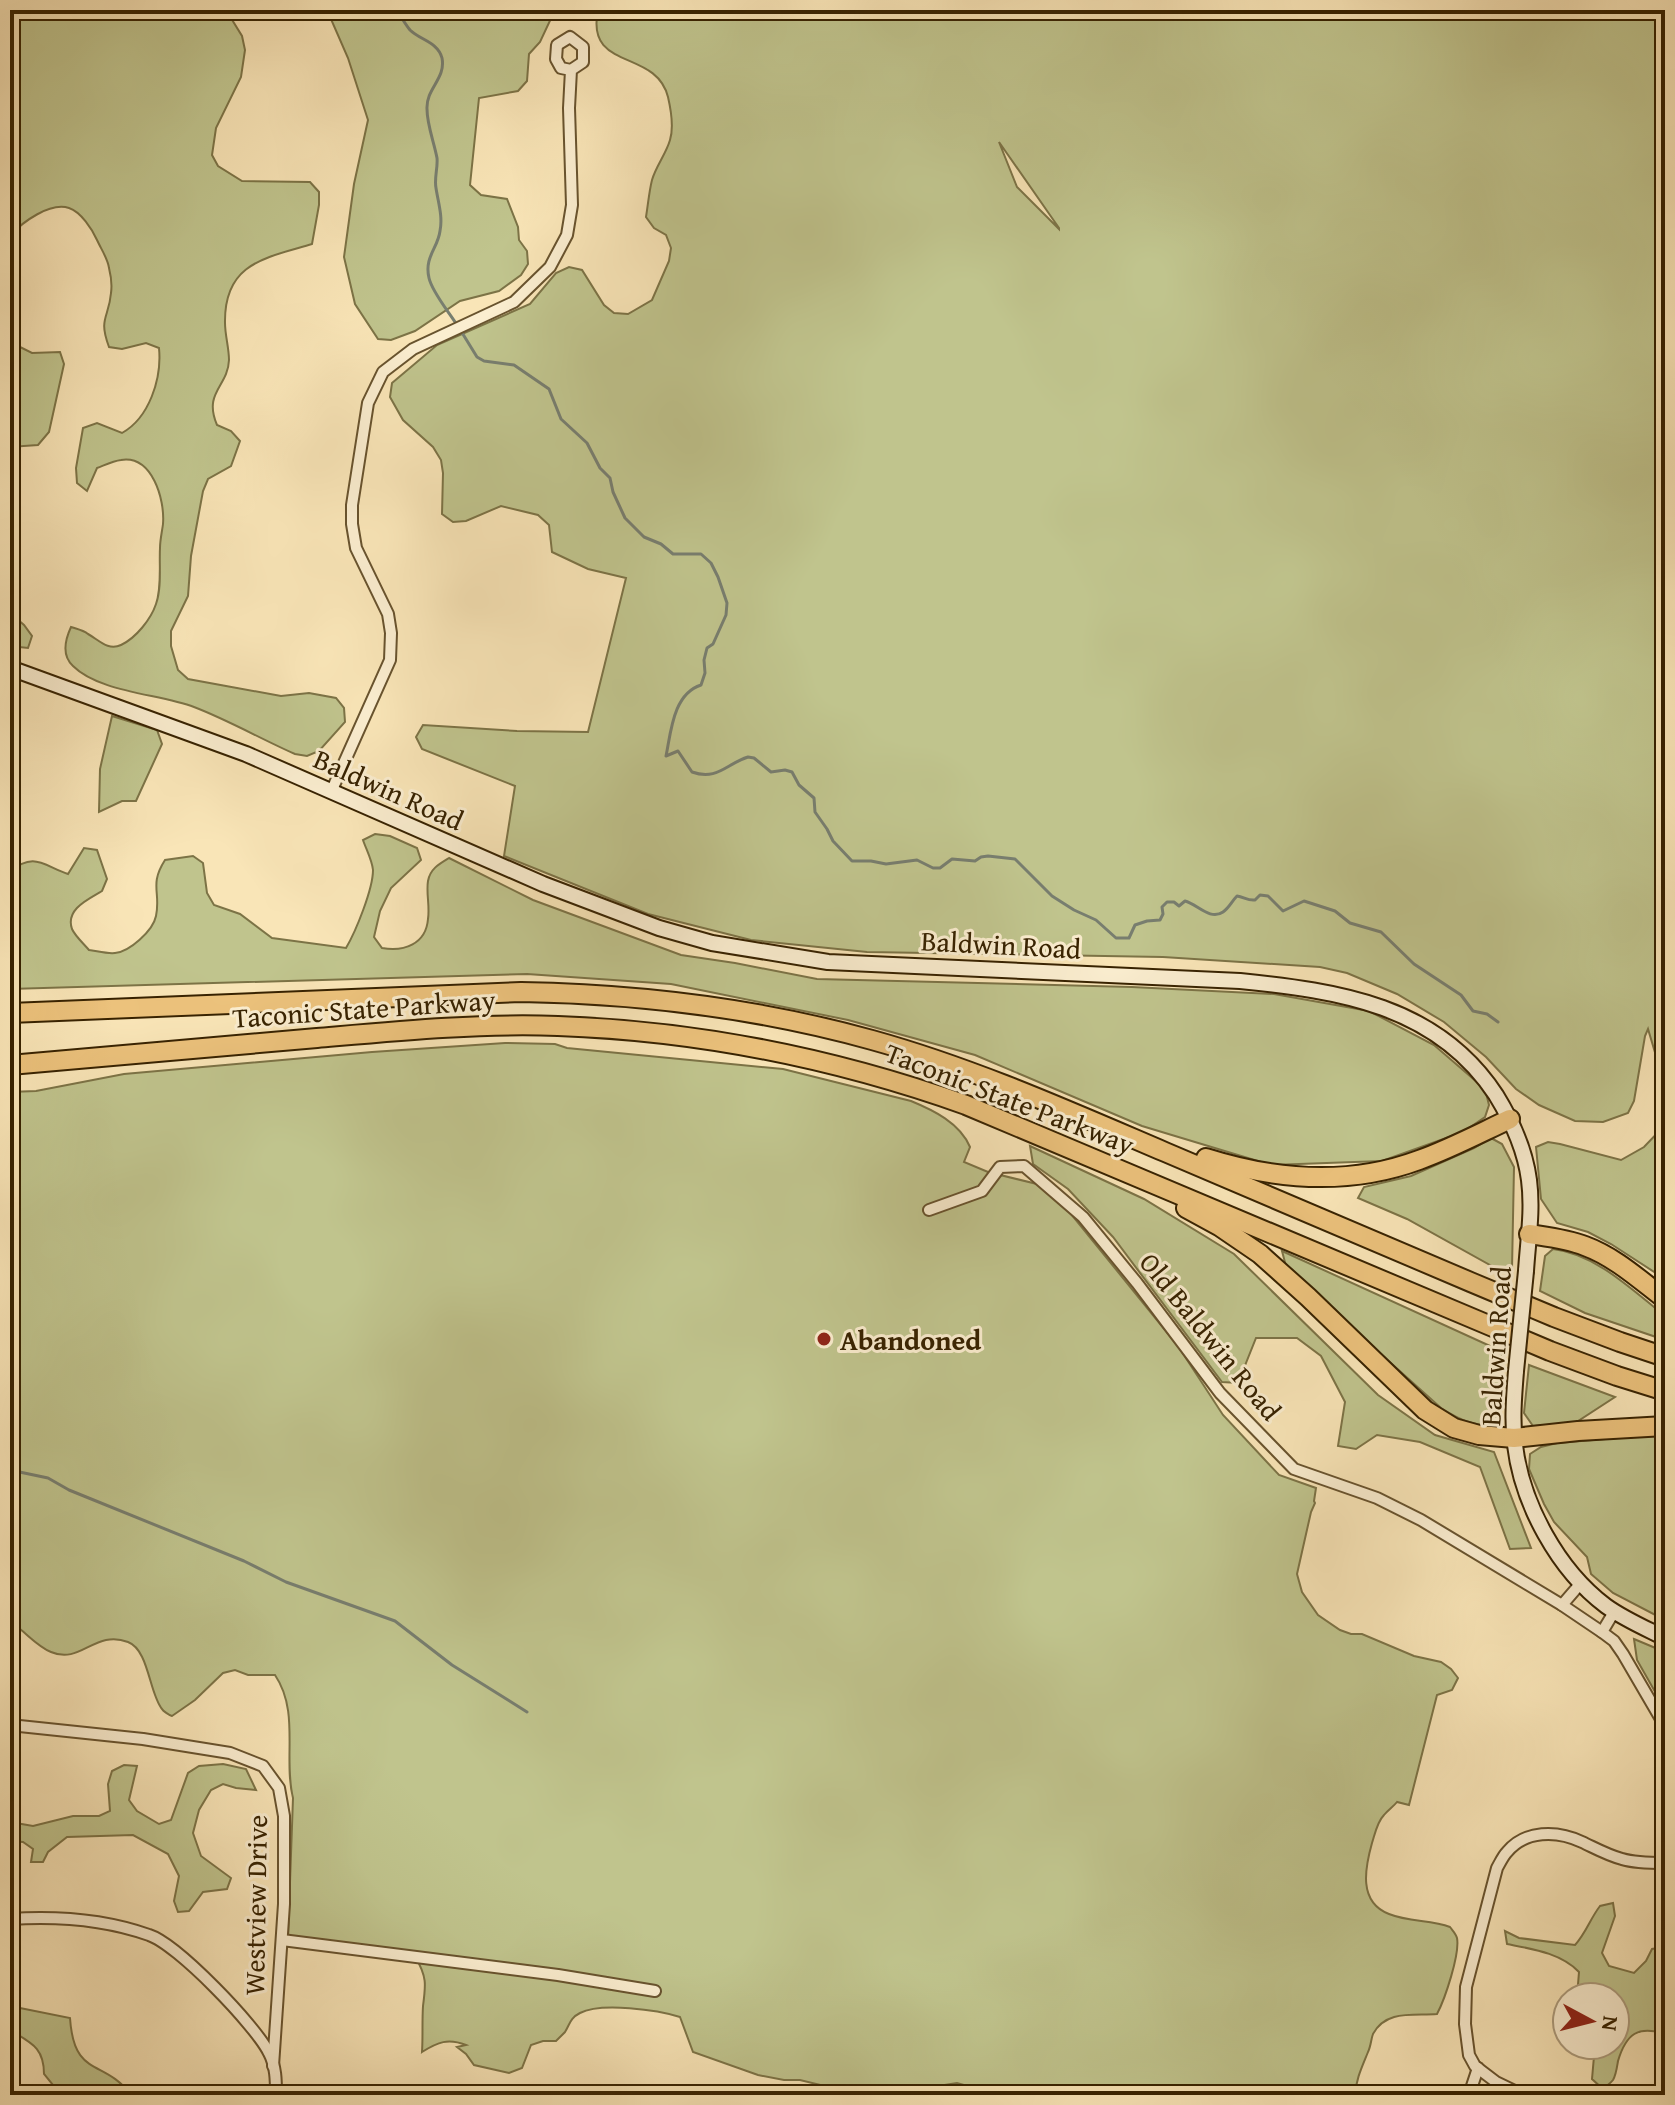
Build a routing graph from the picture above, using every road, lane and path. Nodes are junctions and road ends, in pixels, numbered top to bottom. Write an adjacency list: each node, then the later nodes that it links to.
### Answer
1 (571, 70): 3 (street)
2 (10, 668): 3 (street, Baldwin Road)
3 (331, 792): 8 (street, Baldwin Road)
4 (10, 1013): 9 (highway, Taconic State Parkway)
5 (136, 1054): 6 (highway, Taconic State Parkway); 7 (highway); 10 (highway, Taconic State Parkway)
6 (10, 1065)
7 (10, 1076)
8 (1510, 1119): 9 (highway); 12 (street, Baldwin Road)
9 (1103, 1126): 14 (highway, Taconic State Parkway)
10 (1096, 1159): 15 (highway, Taconic State Parkway); 17 (highway)
11 (929, 1210): 19 (street, Old Baldwin Road)
12 (1529, 1234): 13 (highway); 17 (street, Baldwin Road, bridge)
13 (1665, 1299)
14 (1665, 1357)
15 (1665, 1391)
16 (1665, 1426): 17 (highway)
17 (1514, 1438): 18 (street, Baldwin Road)
18 (1581, 1583): 19 (street); 20 (street, Baldwin Road)
19 (1562, 1605): 21 (street, Old Baldwin Road)
20 (1614, 1612): 21 (street); 22 (street, Baldwin Road)
21 (1602, 1632): 24 (street)
22 (1665, 1638)
23 (10, 1725): 27 (street, Westview Drive)
24 (1665, 1726)
25 (1665, 1863): 30 (street)
26 (10, 1919): 29 (street)
27 (282, 1940): 28 (street); 29 (street, Westview Drive)
28 (655, 1991)
29 (273, 2066): 31 (street)
30 (1478, 2068): 32 (street); 33 (street)
31 (276, 2095)
32 (1469, 2095)
33 (1523, 2095)

